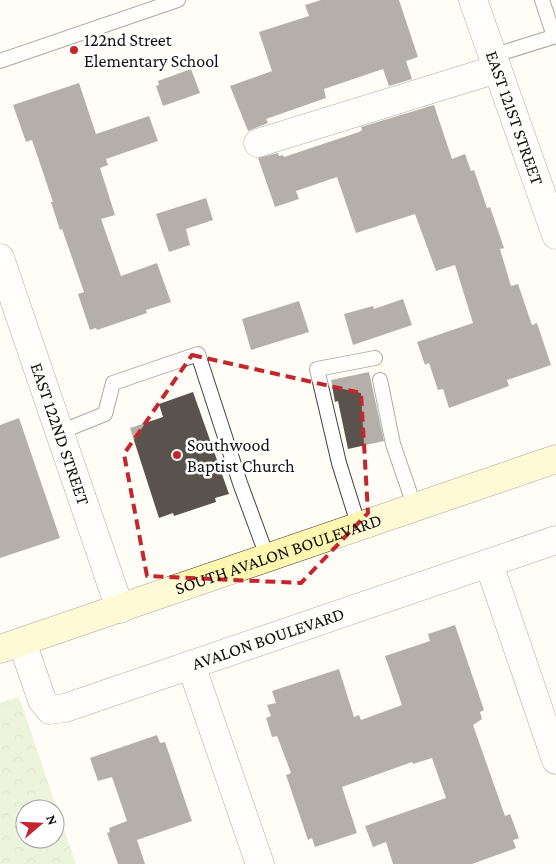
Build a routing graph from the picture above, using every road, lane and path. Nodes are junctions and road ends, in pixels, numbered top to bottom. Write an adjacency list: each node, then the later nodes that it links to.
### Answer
1 (178, 0): 5 (lane)
2 (473, 0): 6 (street, EAST 121ST STREET)
3 (542, 0): 4 (lane)
4 (555, 36): 6 (lane)
5 (0, 61)
6 (495, 62): 7 (street); 8 (street, EAST 121ST STREET)
7 (258, 143)
8 (556, 235)
9 (0, 258): 12 (street, EAST 122ND STREET)
10 (375, 358): 15 (lane)
11 (380, 380): 14 (lane)
12 (60, 432): 17 (lane); 19 (street, EAST 122ND STREET)
13 (556, 460): 14 (main road, SOUTH AVALON BOULEVARD)
14 (415, 508): 15 (main road, SOUTH AVALON BOULEVARD)
15 (360, 527): 17 (main road, SOUTH AVALON BOULEVARD)
16 (556, 540): 18 (street, AVALON BOULEVARD)
17 (268, 559): 19 (main road, SOUTH AVALON BOULEVARD)
18 (489, 564): 21 (street, AVALON BOULEVARD); 22 (street)
19 (120, 610): 20 (main road, SOUTH AVALON BOULEVARD)
20 (11, 646): 21 (street, AVALON BOULEVARD)
21 (191, 665): 23 (street)
22 (556, 760)
23 (260, 864)

